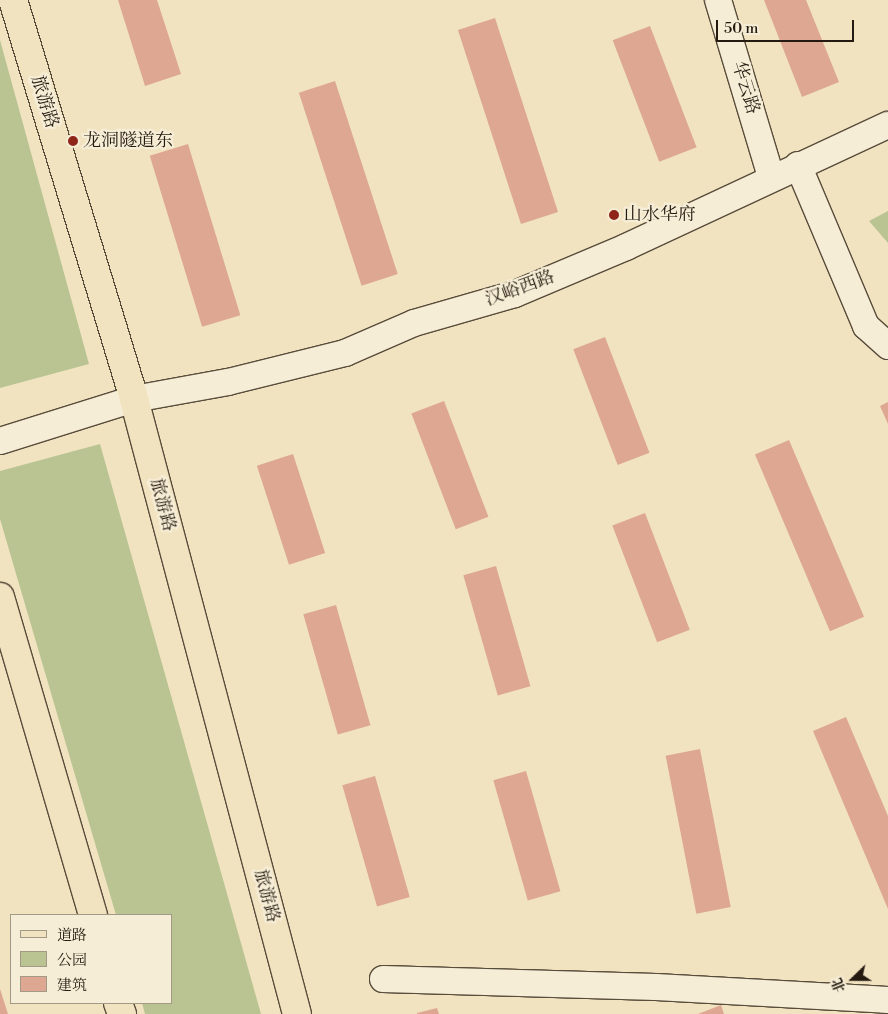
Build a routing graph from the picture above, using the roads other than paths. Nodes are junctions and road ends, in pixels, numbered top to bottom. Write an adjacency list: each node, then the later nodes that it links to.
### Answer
1 (13, 0): 7 (main road, 旅游路)
2 (718, 0): 5 (street, 华云路)
3 (888, 125): 4 (street, 汉峪西路)
4 (798, 165): 5 (street, 汉峪西路); 6 (street)
5 (771, 177): 7 (street, 汉峪西路)
6 (888, 346)
7 (134, 399): 8 (street, 汉峪西路); 13 (main road, 旅游路)
8 (0, 441)
9 (0, 597): 10 (main road)
10 (93, 914)
11 (383, 979): 12 (street)
12 (888, 1000)
13 (296, 1014)

